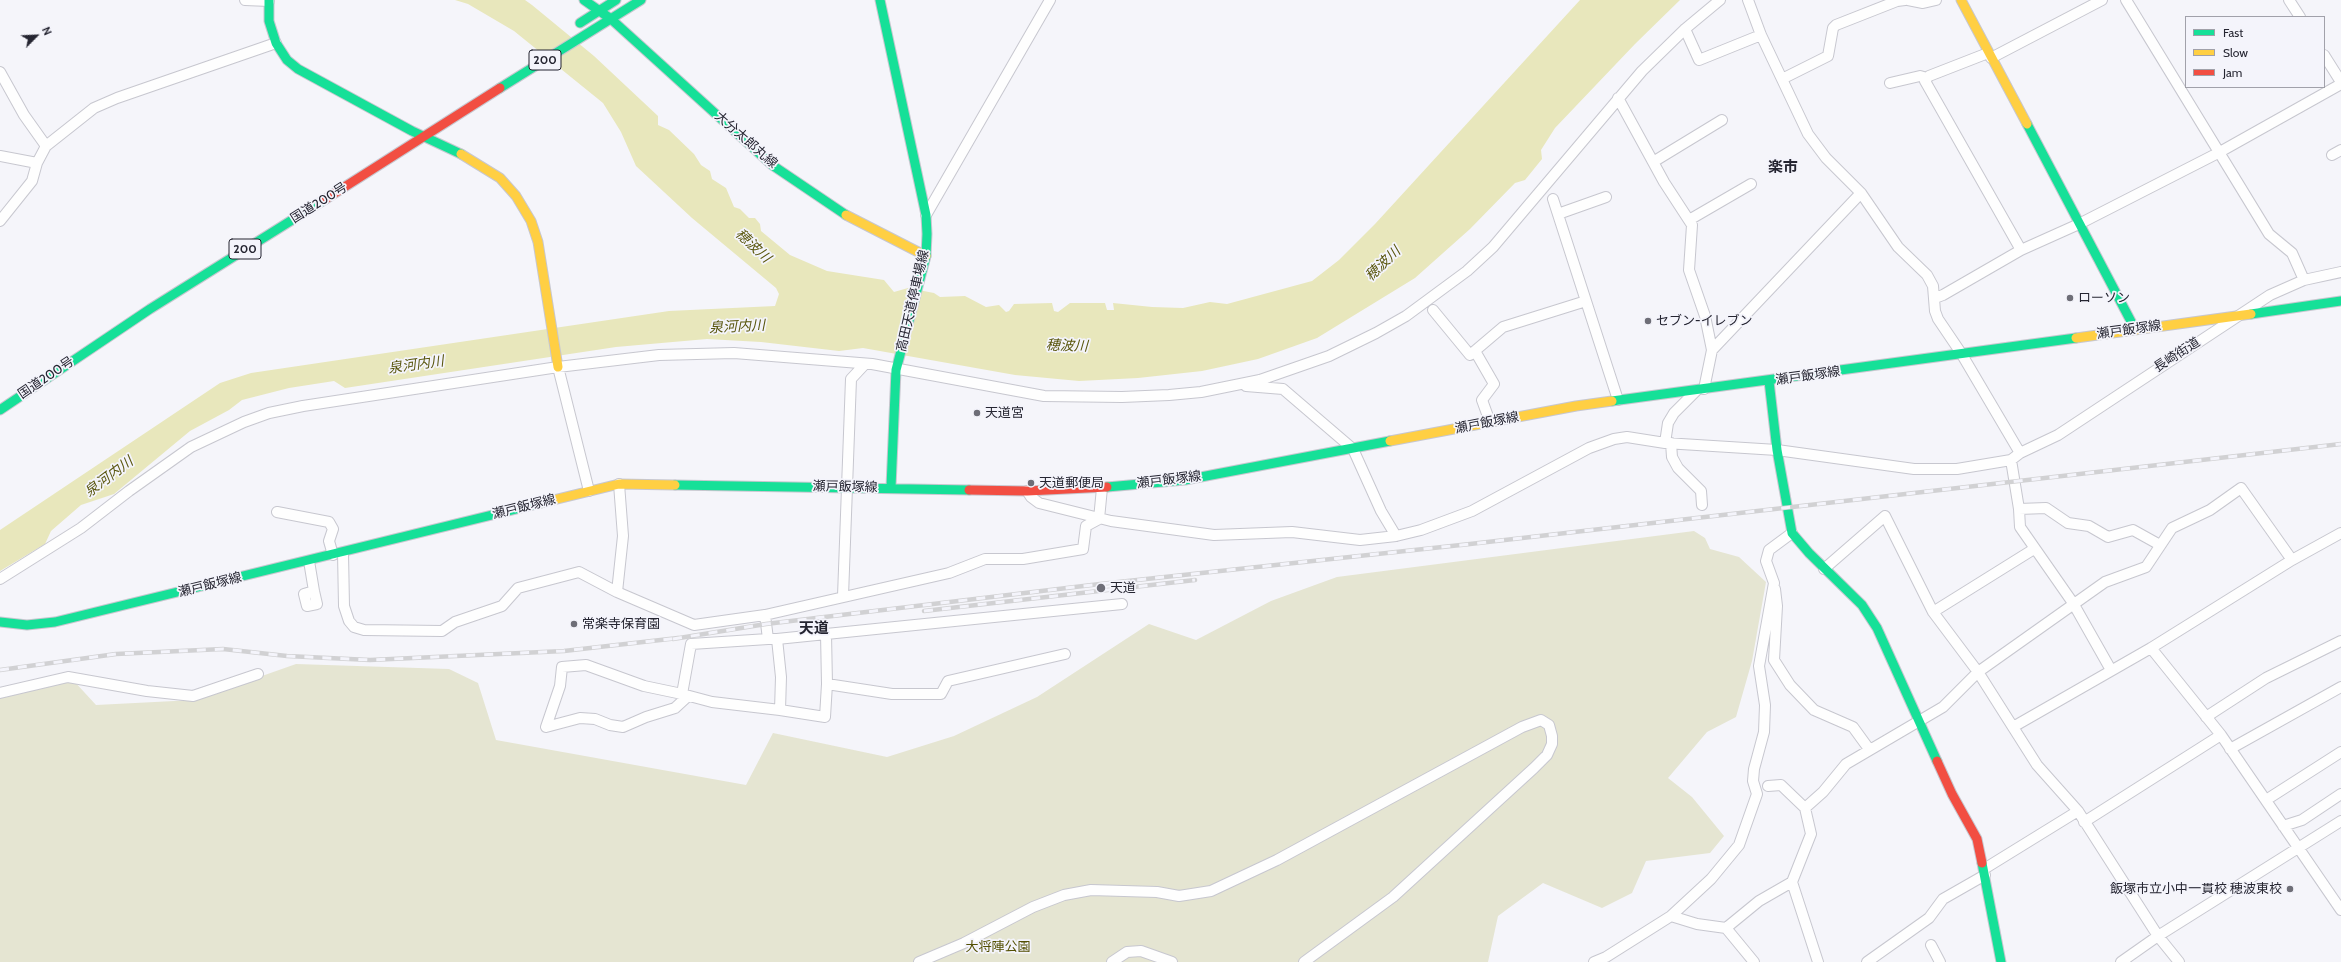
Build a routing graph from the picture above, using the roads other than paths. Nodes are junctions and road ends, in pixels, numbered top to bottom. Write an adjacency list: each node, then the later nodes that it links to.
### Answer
1 (245, 0): 2 (street)
2 (269, 0): 23 (main road)
3 (584, 0): 17 (main road, 大分太郎丸線)
4 (616, 0): 17 (main road)
5 (641, 0): 19 (main road, 国道200号 / 200)
6 (880, 0): 46 (main road, 高田天道停車場線)
7 (1050, 0): 46 (street)
8 (1720, 0): 20 (street)
9 (1748, 0): 22 (street)
10 (1905, 0): 28 (street)
11 (1908, 0): 12 (street)
12 (1936, 0)
13 (1961, 0): 24 (main road)
14 (2102, 0): 24 (street)
15 (2126, 0): 37 (street)
16 (2289, 0): 18 (street)
17 (598, 12): 19 (main road, 大分太郎丸線); 21 (main road)
18 (2299, 16)
19 (611, 19): 34 (main road, 国道200号 / 200); 51 (main road, 大分太郎丸線)
20 (1685, 29): 22 (street); 31 (street)
21 (570, 30)
22 (1761, 35): 28 (street)
23 (276, 42): 33 (main road); 36 (street)
24 (1989, 56): 27 (street); 49 (main road)
25 (2325, 57): 30 (street)
26 (0, 72): 36 (street)
27 (1927, 78): 29 (street); 50 (street)
28 (1782, 79): 42 (street)
29 (1890, 83)
30 (2341, 83): 37 (street)
31 (1618, 98): 39 (street); 67 (street)
32 (1722, 120): 39 (street)
33 (415, 129): 34 (main road); 35 (main road)
34 (425, 137): 64 (main road); 70 (main road, 国道200号 / 200)
35 (400, 138)
36 (46, 146): 40 (street)
37 (2218, 152): 49 (street); 53 (street)
38 (0, 156): 40 (street)
39 (1653, 162): 47 (street)
40 (37, 163): 48 (street)
41 (1751, 184): 47 (street)
42 (1861, 193): 54 (street); 60 (street)
43 (1606, 197): 45 (street)
44 (1553, 199): 45 (street)
45 (1558, 214): 56 (street)
46 (926, 215): 51 (main road, 高田天道停車場線)
47 (1689, 220): 60 (street)
48 (0, 221)
49 (2079, 224): 50 (street); 59 (main road)
50 (2021, 250): 54 (street)
51 (925, 259): 65 (main road, 高田天道停車場線)
52 (2341, 272): 53 (street, 長崎街道)
53 (2304, 280): 58 (street, 長崎街道)
54 (1935, 298): 62 (street)
55 (2341, 300): 58 (main road, 瀬戸飯塚線)
56 (1586, 301): 61 (street); 69 (street)
57 (1433, 310): 61 (street)
58 (2238, 315): 59 (main road, 瀬戸飯塚線); 75 (street, 長崎街道)
59 (2135, 329): 62 (main road, 瀬戸飯塚線)
60 (1712, 350): 68 (street)
61 (1475, 351): 71 (street)
62 (1961, 353): 66 (main road, 瀬戸飯塚線); 75 (street)
63 (865, 364): 64 (street); 65 (street); 78 (street)
64 (558, 367): 81 (street); 96 (street)
65 (897, 367): 67 (street); 79 (main road, 高田天道停車場線)
66 (1769, 382): 68 (main road, 瀬戸飯塚線); 74 (main road)
67 (1236, 385): 73 (street)
68 (1700, 389): 69 (main road, 瀬戸飯塚線); 72 (street)
69 (1618, 400): 71 (main road, 瀬戸飯塚線)
70 (0, 410)
71 (1490, 422): 73 (main road, 瀬戸飯塚線)
72 (1668, 443): 74 (street); 83 (street); 89 (street)
73 (1353, 448): 80 (main road, 瀬戸飯塚線); 89 (street)
74 (1777, 450): 76 (street); 88 (main road)
75 (2020, 453): 76 (street, 長崎街道)
76 (2011, 460): 84 (street)
77 (619, 484): 78 (main road, 瀬戸飯塚線); 81 (main road, 瀬戸飯塚線); 99 (street)
78 (848, 487): 79 (main road, 瀬戸飯塚線); 100 (street)
79 (891, 487): 82 (main road, 瀬戸飯塚線)
80 (1102, 488): 82 (main road, 瀬戸飯塚線); 86 (street)
81 (589, 491): 92 (main road, 瀬戸飯塚線)
82 (1027, 491): 86 (street)
83 (1702, 505)
84 (2019, 509): 90 (street); 91 (street)
85 (278, 512): 92 (street)
86 (1099, 518): 89 (street); 100 (street)
87 (2341, 532): 93 (street)
88 (1792, 533): 95 (main road); 97 (street)
89 (1396, 536)
90 (2160, 545): 93 (street); 101 (street)
91 (2034, 549): 101 (street); 103 (street)
92 (338, 554): 94 (main road, 瀬戸飯塚線); 99 (street)
93 (2292, 560): 109 (street)
94 (309, 561): 98 (street); 105 (main road, 瀬戸飯塚線)
95 (1824, 569): 103 (street); 120 (main road)
96 (0, 579)
97 (1774, 583): 123 (street); 138 (street)
98 (314, 591)
99 (617, 592): 104 (street)
100 (843, 596): 104 (street)
101 (2073, 603): 111 (street); 112 (street)
102 (1122, 604): 106 (street)
103 (1933, 612): 112 (street)
104 (765, 615): 107 (street)
105 (0, 622)
106 (826, 634): 107 (street); 114 (street)
107 (773, 639): 117 (street); 118 (street)
108 (2341, 641): 119 (street)
109 (2151, 648): 111 (street); 119 (street)
110 (1065, 654): 114 (street)
111 (2111, 670): 121 (street)
112 (1978, 672): 120 (street); 121 (street)
113 (258, 674): 116 (street)
114 (827, 684): 118 (street)
115 (2341, 687): 124 (street)
116 (0, 693)
117 (685, 695): 117 (street); 118 (street)
118 (780, 710)
119 (2206, 717): 122 (street)
120 (1918, 721): 123 (street); 135 (main road)
121 (2013, 727): 130 (street)
122 (2221, 736): 124 (street); 132 (street)
123 (1869, 749): 129 (street)
124 (2230, 749): 128 (street)
125 (2341, 752): 128 (street)
126 (1768, 786): 129 (street)
127 (2341, 794): 133 (street)
128 (2266, 800): 133 (street)
129 (1805, 808): 136 (street)
130 (2078, 812): 132 (street); 135 (street)
131 (2341, 821): 134 (street)
132 (2084, 822): 140 (street)
133 (2283, 826): 134 (street)
134 (2298, 849): 137 (street); 140 (street)
135 (1984, 872): 149 (street); 151 (main road)
136 (1792, 882): 139 (street); 148 (street)
137 (2341, 910)
138 (1671, 916): 139 (street); 146 (street)
139 (1726, 928): 147 (street)
140 (2158, 936): 152 (street); 153 (street)
141 (1931, 945): 150 (street)
142 (919, 962): 145 (street)
143 (1112, 962): 144 (street)
144 (1172, 962)
145 (1304, 962)
146 (1594, 962)
147 (1754, 962)
148 (1818, 962)
149 (1867, 962)
150 (1940, 962)
151 (2001, 962)
152 (2121, 962)
153 (2179, 962)

